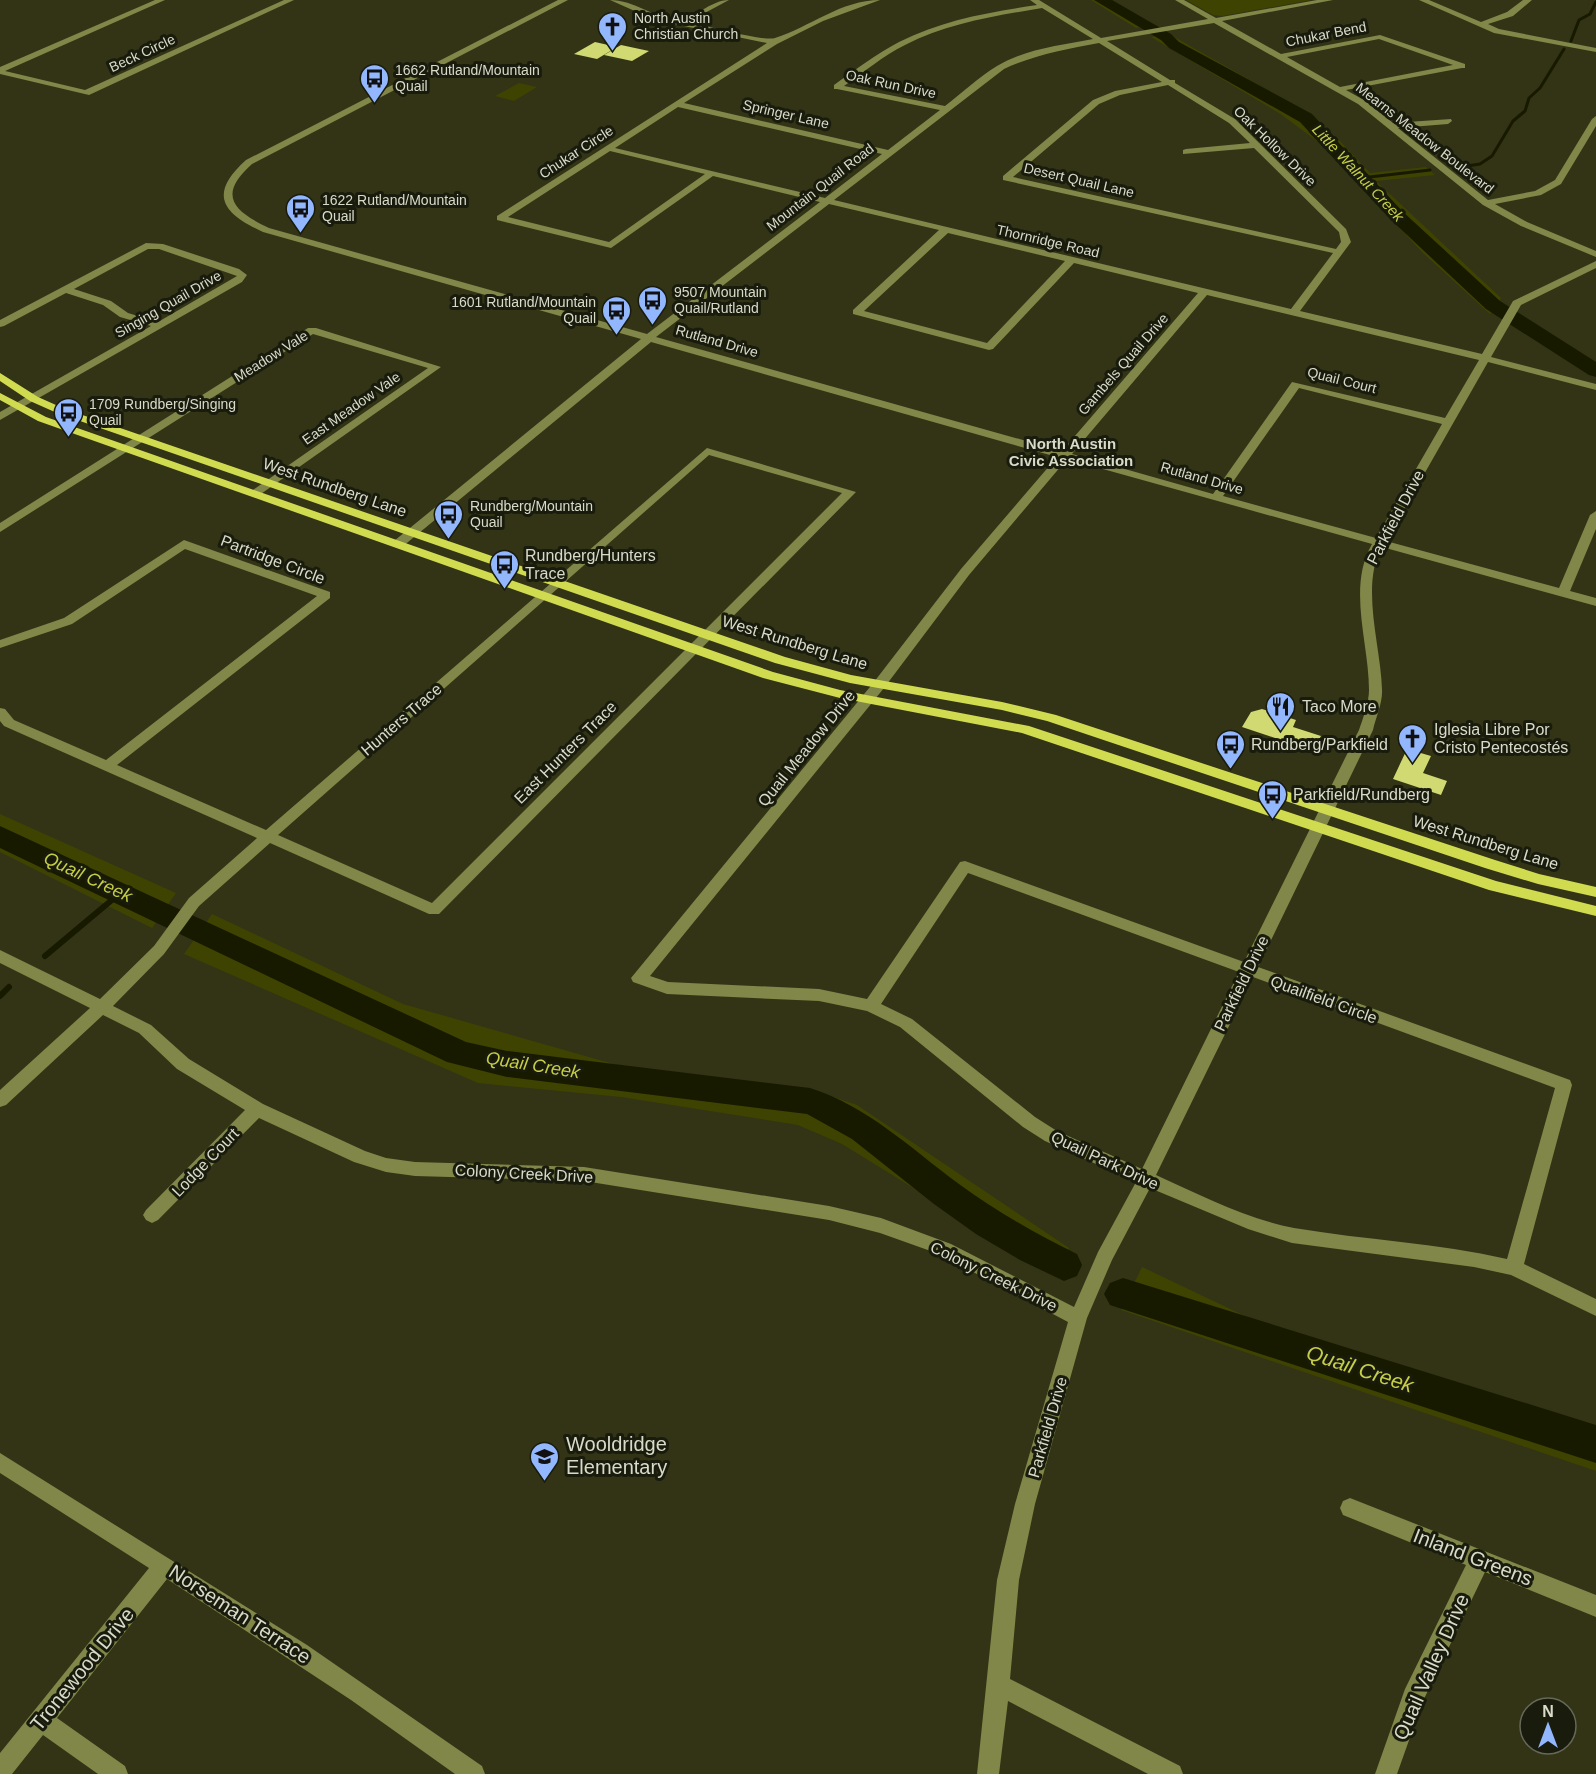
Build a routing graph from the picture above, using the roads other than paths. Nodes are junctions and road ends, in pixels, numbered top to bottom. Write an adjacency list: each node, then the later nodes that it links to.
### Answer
1 (161, 0): 20 (street)
2 (290, 0): 20 (street, Beck Circle)
3 (564, 0): 45 (street, Rutland Drive)
4 (614, 0): 14 (street)
5 (725, 0): 14 (street)
6 (876, 0): 17 (street, Chukar Circle)
7 (1034, 0): 12 (street, Oak Hollow Drive)
8 (1179, 0): 13 (street, Mearns Meadow Boulevard)
9 (1329, 0): 13 (street, Mountain Quail Road)
10 (1424, 0): 15 (street)
11 (1528, 0): 15 (street)
12 (1043, 6): 16 (street, Oak Hollow Drive); 24 (street, Oak Run Drive)
13 (1216, 21): 16 (street, Mountain Quail Road); 19 (street, Mearns Meadow Boulevard)
14 (681, 23): 17 (street)
15 (1479, 25): 18 (street)
16 (1101, 40): 21 (street, Oak Hollow Drive); 24 (street, Mountain Quail Road)
17 (774, 42): 23 (street, Chukar Circle)
18 (1596, 50)
19 (1281, 56): 22 (street, Mearns Meadow Boulevard); 22 (street, Chukar Bend)
20 (0, 71)
21 (1172, 82): 28 (street, Oak Hollow Drive); 36 (street, Desert Quail Lane)
22 (1340, 89): 27 (street, Mearns Meadow Boulevard)
23 (676, 104): 29 (street, Chukar Circle); 31 (street, Springer Lane)
24 (946, 109): 31 (street, Mountain Quail Road)
25 (1596, 119): 34 (street)
26 (1448, 121): 27 (street)
27 (1392, 126): 34 (street, Mearns Meadow Boulevard)
28 (1257, 145): 30 (street); 36 (street, Oak Hollow Drive)
29 (606, 148): 32 (street, Thornridge Road); 32 (street, Chukar Circle)
30 (1186, 152)
31 (889, 153): 33 (street, Mountain Quail Road)
32 (711, 174): 33 (street, Thornridge Road)
33 (826, 202): 35 (street, Thornridge Road); 45 (street, Mountain Quail Road)
34 (1486, 203): 37 (street, Mearns Meadow Boulevard)
35 (945, 230): 38 (street, Thornridge Road); 38 (street)
36 (1339, 252): 42 (street)
37 (1596, 254)
38 (1071, 260): 41 (street, Thornridge Road)
39 (1596, 264): 46 (street, Parkfield Drive)
40 (64, 289): 43 (street, Singing Quail Drive); 44 (street); 44 (street, Singing Quail Drive)
41 (1204, 292): 42 (street, Thornridge Road); 57 (street, Gambels Quail Drive)
42 (1293, 312): 46 (street, Thornridge Road)
43 (0, 324)
44 (160, 326): 51 (street, Singing Quail Drive)
45 (650, 338): 57 (street, Rutland Drive); 64 (street, Mountain Quail Road)
46 (1484, 358): 49 (street, Thornridge Road); 54 (street, Parkfield Drive)
47 (436, 367): 55 (street, Meadow Vale); 58 (street, East Meadow Vale)
48 (0, 376): 51 (main road, West Rundberg Lane)
49 (1596, 387)
50 (0, 396): 52 (main road, West Rundberg Lane)
51 (34, 399): 52 (street, Singing Quail Drive); 55 (main road, West Rundberg Lane)
52 (17, 408): 53 (street, Singing Quail Drive); 56 (main road, West Rundberg Lane)
53 (0, 417)
54 (1446, 422): 61 (street, Quail Court); 65 (street, Parkfield Drive)
55 (140, 439): 56 (street, Meadow Vale); 58 (main road, West Rundberg Lane)
56 (126, 449): 60 (main road, West Rundberg Lane); 63 (street, Meadow Vale)
57 (1064, 454): 61 (street, Rutland Drive); 74 (street, Quail Meadow Drive)
58 (269, 483): 60 (street, East Meadow Vale); 64 (main road, West Rundberg Lane)
59 (850, 492): 67 (street, Hunters Trace); 71 (street, East Hunters Trace)
60 (254, 494): 66 (main road, West Rundberg Lane)
61 (1216, 498): 65 (street, Rutland Drive)
62 (1596, 515): 68 (street)
63 (0, 528)
64 (413, 533): 66 (street, Mountain Quail Road); 67 (main road, West Rundberg Lane)
65 (1378, 542): 68 (street, Rutland Drive); 80 (street, Parkfield Drive)
66 (398, 544): 69 (main road, West Rundberg Lane)
67 (557, 583): 69 (street, Hunters Trace); 71 (main road, West Rundberg Lane)
68 (1563, 593): 70 (street, Rutland Drive)
69 (542, 596): 73 (main road, West Rundberg Lane); 81 (street, Hunters Trace)
70 (1596, 602)
71 (707, 634): 73 (street, East Hunters Trace); 74 (main road, West Rundberg Lane)
72 (0, 644): 79 (street, Partridge Circle)
73 (693, 648): 75 (main road, West Rundberg Lane); 81 (street, East Hunters Trace)
74 (879, 685): 75 (street, Quail Meadow Drive); 77 (main road, West Rundberg Lane)
75 (867, 699): 78 (main road, West Rundberg Lane); 86 (street, Quail Meadow Drive)
76 (0, 712): 79 (street)
77 (1072, 724): 78 (main road); 80 (main road, West Rundberg Lane)
78 (1062, 741): 80 (main road, West Rundberg Lane)
79 (107, 766): 81 (street)
80 (1323, 818): 82 (main road, West Rundberg Lane); 83 (main road, West Rundberg Lane); 85 (street, Parkfield Drive)
81 (268, 837): 88 (street, Hunters Trace)
82 (1596, 892)
83 (1596, 911)
84 (0, 956): 88 (street, Colony Creek Drive)
85 (1247, 971): 87 (street, Quailfield Circle); 91 (street, Parkfield Drive); 93 (street, Quailfield Circle)
86 (639, 978): 87 (street, Quail Park Drive)
87 (872, 1006): 91 (street, Quail Park Drive)
88 (102, 1007): 89 (street, Hunters Trace); 90 (street, Colony Creek Drive)
89 (0, 1100)
90 (257, 1109): 92 (street, Lodge Court); 95 (street, Colony Creek Drive)
91 (1146, 1179): 93 (street, Quail Park Drive); 95 (street, Parkfield Drive)
92 (152, 1215)
93 (1514, 1268): 94 (street, Quail Park Drive)
94 (1596, 1308)
95 (1078, 1318): 101 (street, Parkfield Drive)
96 (0, 1462): 99 (street, Norseman Terrace)
97 (1350, 1508): 98 (street, Inland Greens)
98 (1479, 1561): 100 (street, Inland Greens); 108 (street, Quail Valley Drive)
99 (164, 1566): 102 (street, Tronewood Drive); 105 (street, Norseman Terrace)
100 (1596, 1606)
101 (999, 1685): 106 (street, Parkfield Drive); 107 (street)
102 (41, 1720): 103 (street, Tronewood Drive); 104 (street)
103 (0, 1771)
104 (117, 1774)
105 (474, 1774)
106 (988, 1774)
107 (1172, 1774)
108 (1386, 1774)

